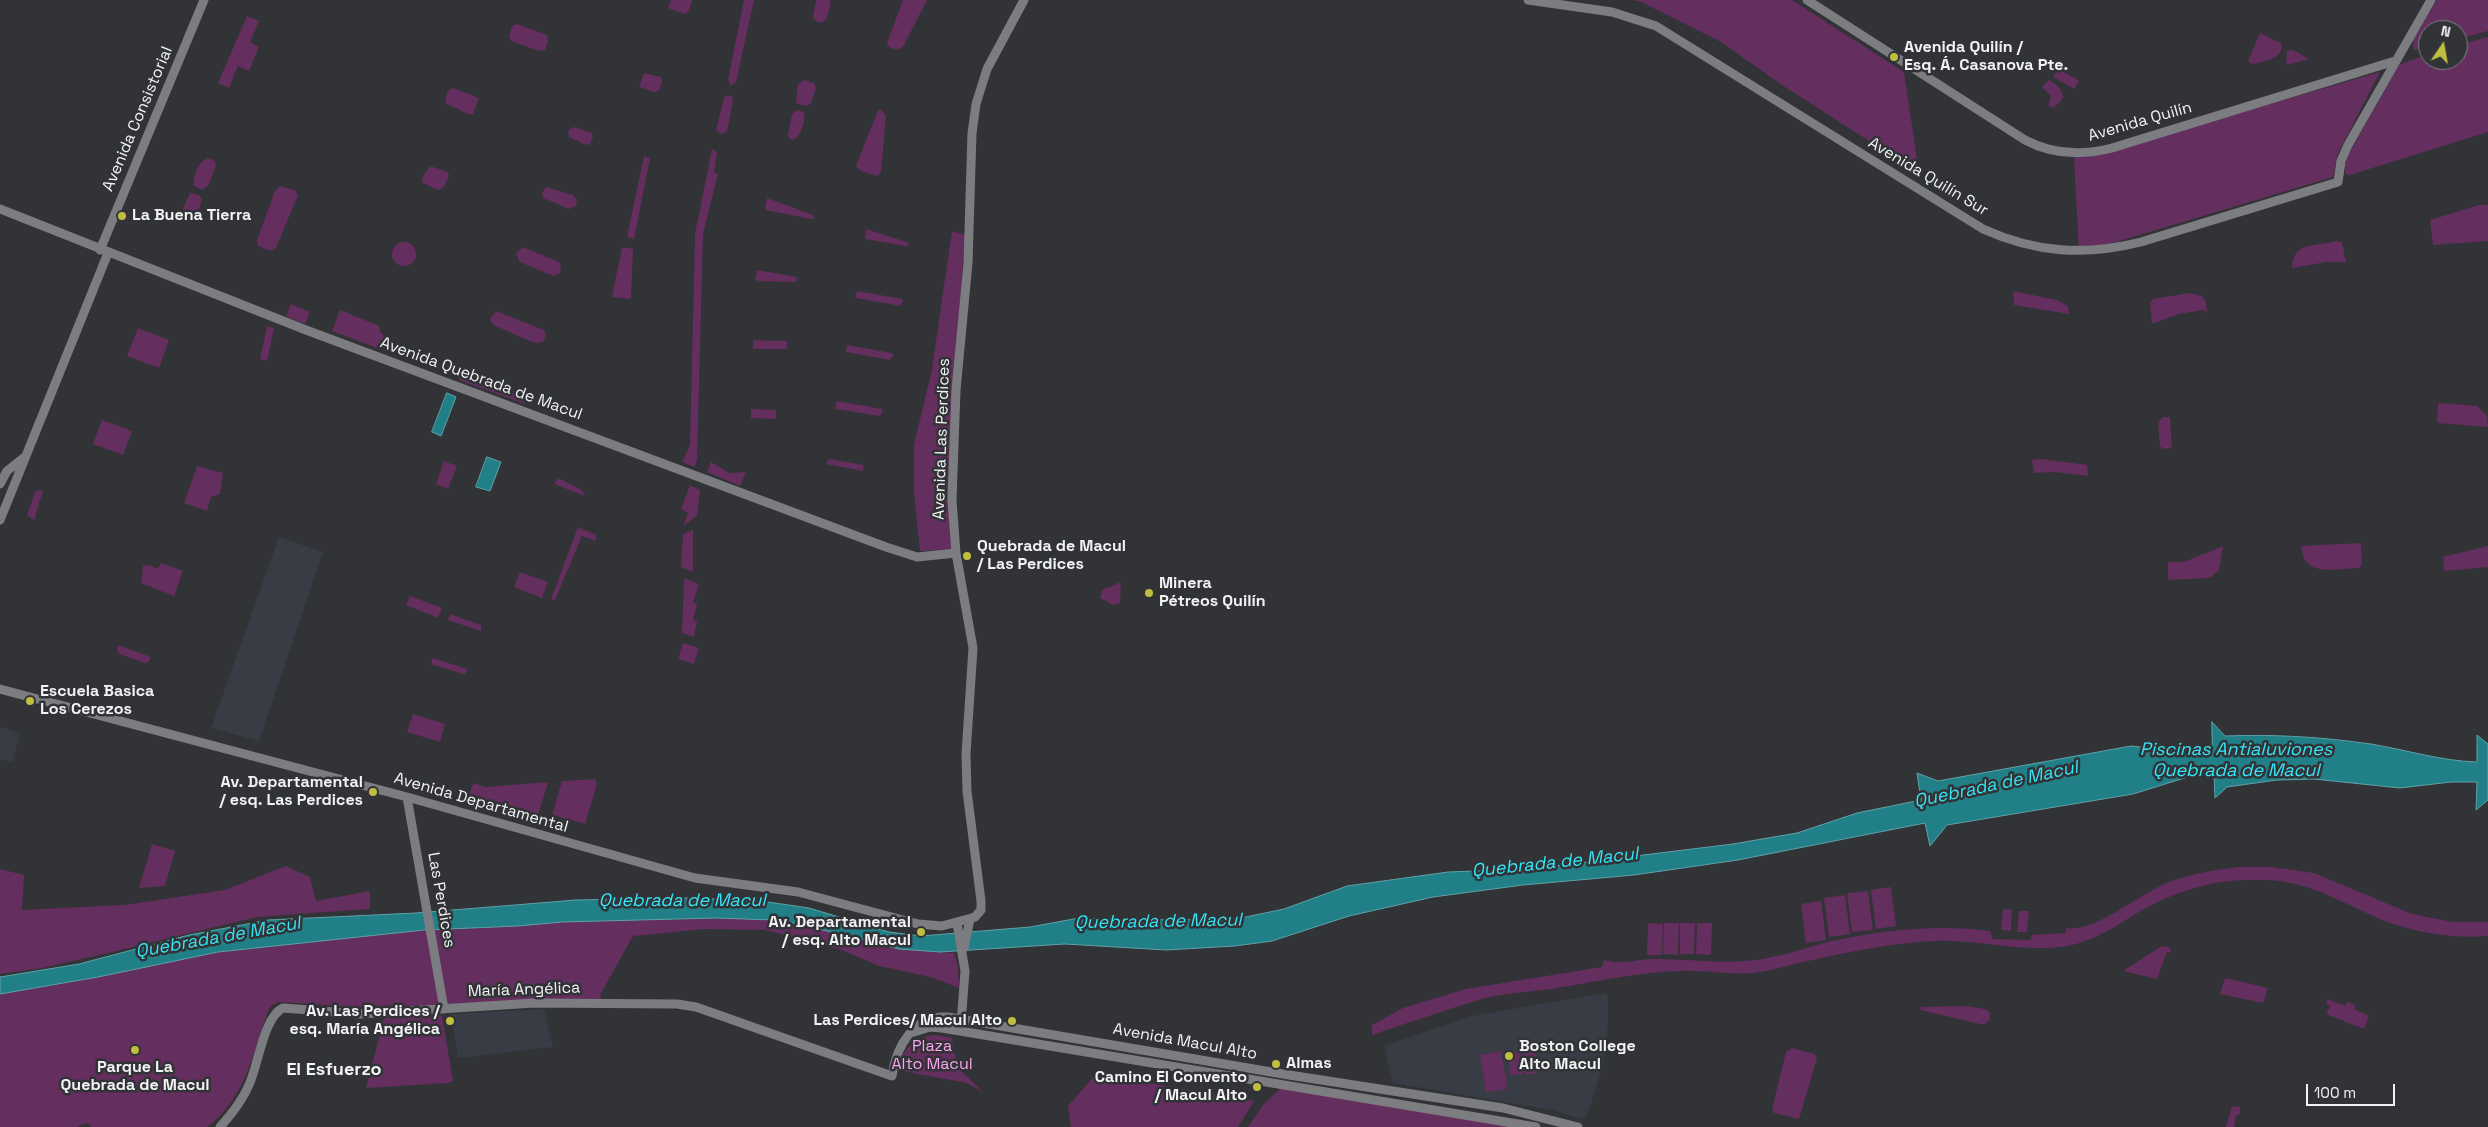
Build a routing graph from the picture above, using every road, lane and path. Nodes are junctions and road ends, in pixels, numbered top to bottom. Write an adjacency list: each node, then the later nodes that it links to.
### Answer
1 (204, 0): 9 (street, Avenida Consistorial)
2 (1024, 0): 15 (street, Avenida Las Perdices)
3 (1528, 0): 6 (street, Avenida Quilín Sur)
4 (1807, 0): 7 (street, Avenida Quilín)
5 (2431, 0): 7 (street)
6 (1548, 1): 7 (street, Avenida Quilín Sur)
7 (2395, 61)
8 (0, 209): 9 (street, Avenida Quebrada de Macul)
9 (104, 252): 10 (street, Avenida Consistorial); 15 (street, Avenida Quebrada de Macul)
10 (26, 456): 11 (street); 12 (street, Avenida Consistorial)
11 (11, 467): 12 (street); 13 (street)
12 (18, 477): 14 (street, Avenida Consistorial)
13 (0, 484)
14 (0, 520)
15 (956, 553): 18 (street, Avenida Las Perdices)
16 (0, 689): 17 (street, Avenida Departamental)
17 (407, 797): 18 (street, Avenida Departamental); 19 (street, Las Perdices)
18 (960, 929): 20 (street)
19 (444, 1009): 23 (street, María Angélica); 24 (street, María Angélica)
20 (962, 1019): 21 (street); 22 (street, Avenida Macul Alto); 26 (street, Avenida Macul Alto)
21 (960, 1031): 22 (street, Avenida Macul Alto); 25 (street, Avenida Macul Alto)
22 (909, 1034): 23 (street, Avenida Macul Alto)
23 (892, 1076)
24 (220, 1127)
25 (1536, 1127)
26 (1578, 1127)

